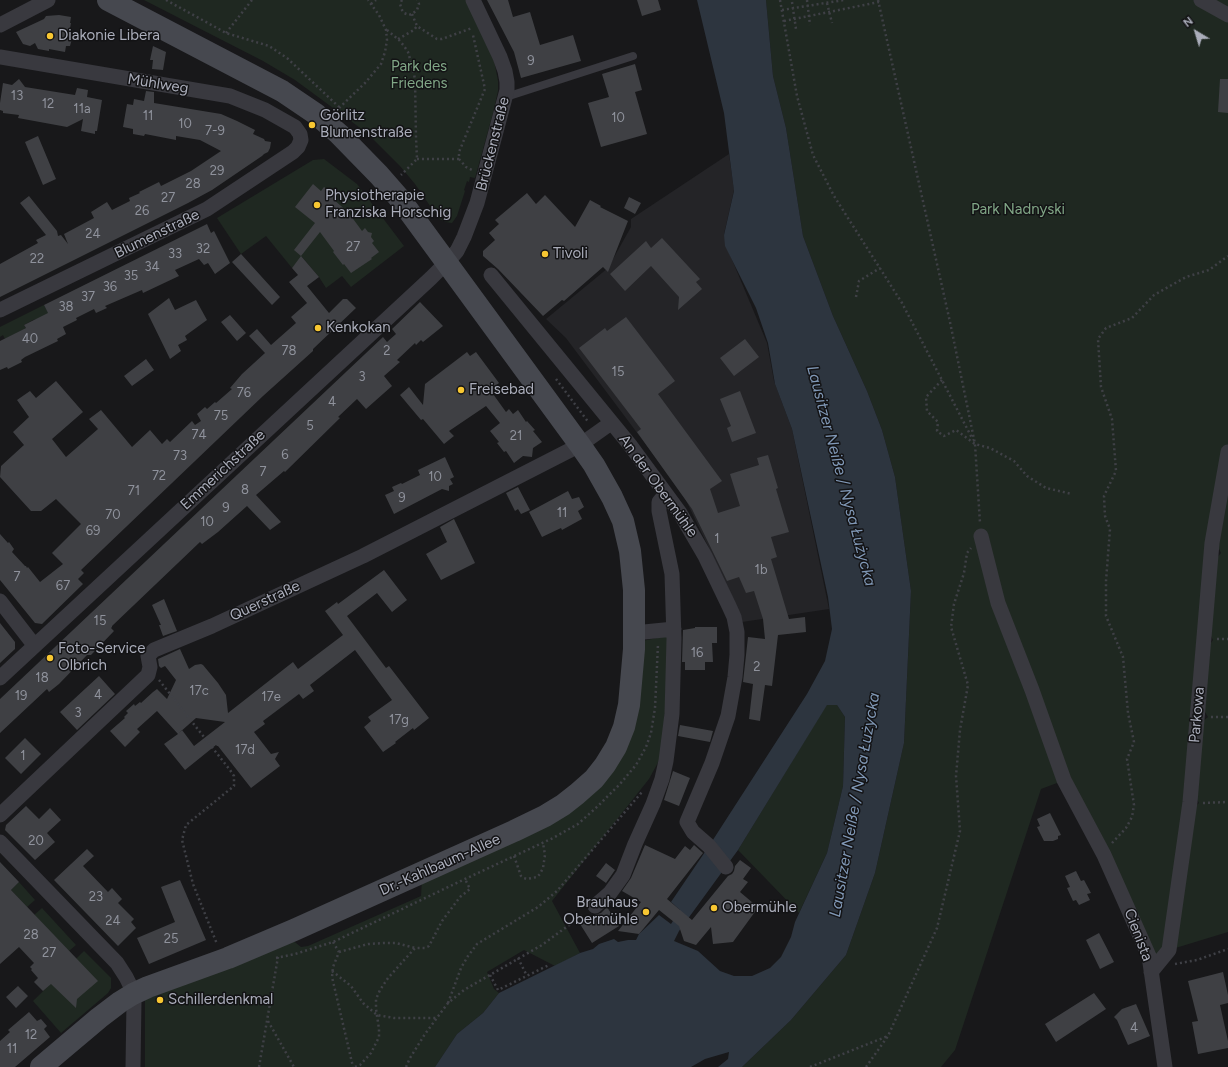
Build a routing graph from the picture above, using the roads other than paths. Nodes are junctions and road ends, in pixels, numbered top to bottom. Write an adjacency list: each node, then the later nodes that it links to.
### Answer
1 (48, 0): 6 (street)
2 (108, 0): 11 (main road, Dr.-Kahlbaum-Allee)
3 (473, 0): 9 (street, Brückenstraße)
4 (1201, 0): 5 (street)
5 (1228, 15)
6 (0, 25)
7 (633, 56): 9 (lane)
8 (0, 58): 10 (street, Mühlweg)
9 (506, 97): 11 (street, Brückenstraße)
10 (301, 140): 13 (street, Blumenstraße)
11 (447, 263): 15 (main road, Dr.-Kahlbaum-Allee); 22 (street, Emmerichstraße)
12 (491, 275): 14 (street, An der Obermühle)
13 (0, 310)
14 (611, 423): 15 (street, An der Obermühle); 17 (street, An der Obermühle)
15 (580, 445): 21 (main road, Dr.-Kahlbaum-Allee); 24 (street, Querstraße)
16 (1228, 452): 28 (street, Parkowa)
17 (666, 494): 20 (street); 26 (street, An der Obermühle)
18 (981, 536): 28 (street, Cienista)
19 (0, 601): 22 (street)
20 (674, 629): 21 (street); 27 (street)
21 (634, 633): 29 (main road, Dr.-Kahlbaum-Allee)
22 (34, 645): 23 (street, Emmerichstraße)
23 (0, 678)
24 (0, 815)
25 (0, 842): 29 (street)
26 (726, 867)
27 (595, 906)
28 (1155, 967): 32 (street, Cienista)
29 (133, 994): 30 (main road, Dr.-Kahlbaum-Allee); 31 (street)
30 (41, 1067)
31 (133, 1067)
32 (1165, 1067)

